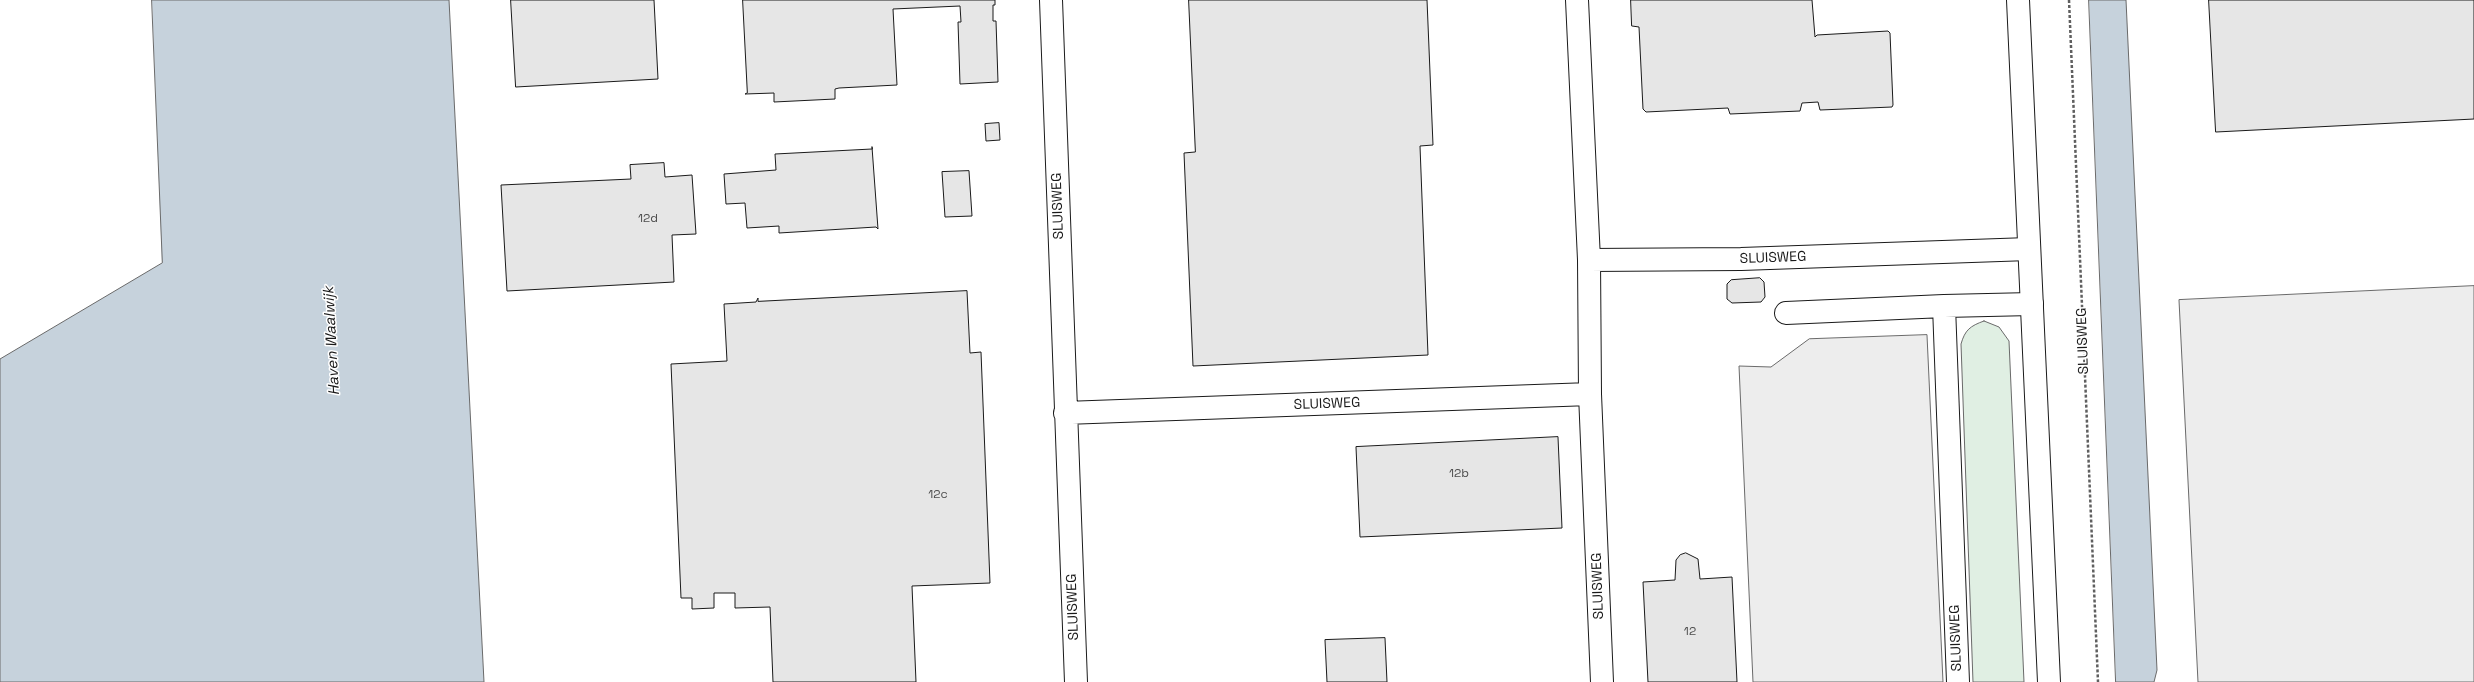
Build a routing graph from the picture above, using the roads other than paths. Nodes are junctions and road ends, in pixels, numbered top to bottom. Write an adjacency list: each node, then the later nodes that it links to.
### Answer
1 (1051, 0): 10 (street, SLUISWEG)
2 (1577, 0): 5 (street, SLUISWEG)
3 (2018, 0): 4 (street)
4 (2029, 250): 5 (street, SLUISWEG); 6 (street)
5 (1589, 260): 9 (street, SLUISWEG)
6 (2032, 304): 7 (street); 14 (street)
7 (1944, 306): 8 (street); 13 (street, SLUISWEG)
8 (1786, 313)
9 (1590, 394): 10 (street, SLUISWEG); 12 (street, SLUISWEG)
10 (1065, 413): 11 (street, SLUISWEG)
11 (1076, 682)
12 (1602, 682)
13 (1958, 682)
14 (2049, 682)

